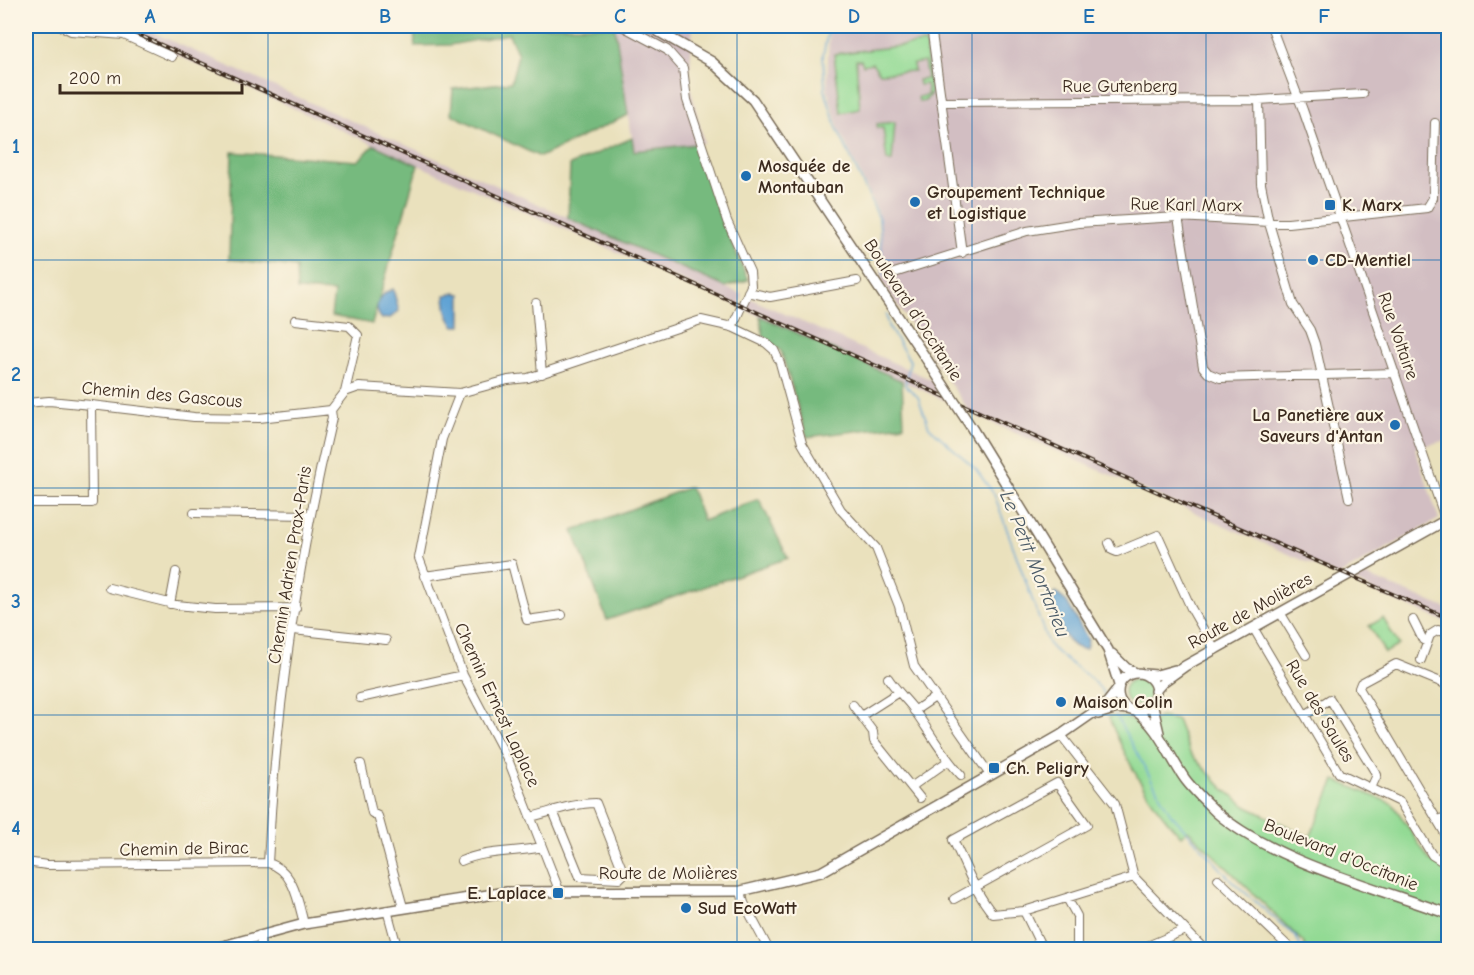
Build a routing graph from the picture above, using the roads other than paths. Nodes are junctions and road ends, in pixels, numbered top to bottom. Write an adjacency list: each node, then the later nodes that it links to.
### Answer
1 (61, 26): 6 (street)
2 (622, 26): 18 (street)
3 (649, 26): 49 (main road, Boulevard d'Occitanie, bridge)
4 (931, 26): 10 (street)
5 (1271, 26): 8 (street, Rue Voltaire)
6 (172, 57)
7 (1363, 94): 8 (street, Rue Gutenberg)
8 (1299, 98): 9 (street, Rue Gutenberg); 13 (street, Rue Voltaire)
9 (1259, 100): 10 (street, Rue Gutenberg); 14 (street)
10 (941, 102): 15 (street)
11 (1435, 123): 13 (street, Rue Karl Marx)
12 (1178, 217): 14 (street, Rue Karl Marx); 15 (street, Rue Karl Marx); 24 (street)
13 (1341, 217): 14 (street, Rue Karl Marx); 22 (street, Rue Voltaire)
14 (1269, 223): 24 (street)
15 (962, 253): 16 (street, Rue Karl Marx)
16 (891, 274)
17 (857, 281): 18 (street)
18 (748, 292): 21 (street)
19 (536, 303): 23 (street)
20 (295, 321): 25 (street)
21 (732, 327): 23 (street); 61 (street)
22 (1395, 373): 24 (street); 34 (street, Rue Voltaire)
23 (542, 374): 26 (street)
24 (1323, 374): 30 (street)
25 (345, 392): 26 (street); 29 (street, Chemin Adrien Prax-Paris)
26 (460, 393): 37 (street, Chemin Ernest Laplace)
27 (26, 403): 28 (street, Chemin des Gascous)
28 (91, 405): 29 (street, Chemin des Gascous); 31 (street)
29 (331, 411): 33 (street, Chemin Adrien Prax-Paris)
30 (1349, 498)
31 (26, 503)
32 (194, 513): 33 (street)
33 (310, 515): 40 (street, Chemin Adrien Prax-Paris)
34 (1447, 520): 41 (main road, Route de Molières)
35 (1109, 543): 50 (street)
36 (176, 572): 39 (street)
37 (424, 576): 42 (street); 55 (street, Chemin Ernest Laplace)
38 (109, 588): 39 (street)
39 (171, 604): 40 (street)
40 (296, 608): 45 (street, Chemin Adrien Prax-Paris)
41 (1281, 614): 44 (main road, Route de Molières); 51 (street)
42 (562, 615)
43 (1413, 620): 48 (street)
44 (1254, 629): 50 (main road, Route de Molières); 67 (street, Rue des Saules)
45 (293, 630): 47 (street); 87 (street, Chemin Adrien Prax-Paris)
46 (1449, 634): 48 (street)
47 (386, 640)
48 (1427, 642): 52 (street)
49 (1108, 650): 54 (main road, Boulevard d'Occitanie); 58 (main road, Boulevard d'Occitanie)
50 (1215, 650): 53 (main road, Route de Molières)
51 (1306, 655)
52 (1421, 660)
53 (1185, 666): 54 (main road, Route de Molières); 59 (main road, Route de Molières)
54 (1140, 674): 58 (main road); 59 (main road)
55 (463, 675): 62 (street); 81 (street, Chemin Ernest Laplace)
56 (888, 678): 60 (street)
57 (1449, 685): 82 (street)
58 (1118, 687): 65 (main road); 69 (main road, Route de Molières)
59 (1155, 691): 63 (main road)
60 (897, 693): 66 (street); 68 (street)
61 (935, 697): 66 (street); 75 (street)
62 (360, 698)
63 (1152, 703): 65 (main road); 71 (main road, Boulevard d'Occitanie)
64 (853, 705): 68 (street)
65 (1132, 710): 69 (main road, Route de Molières); 71 (main road, Boulevard d'Occitanie)
66 (914, 711): 72 (street)
67 (1305, 715): 77 (street, Rue des Saules); 77 (street)
68 (861, 716): 76 (street)
69 (1090, 717): 70 (main road, Route de Molières)
70 (1061, 735): 75 (main road, Route de Molières); 89 (street)
71 (1159, 735): 99 (main road, Boulevard d'Occitanie)
72 (948, 761): 74 (street); 76 (street)
73 (361, 764): 96 (street)
74 (961, 775)
75 (990, 776): 93 (main road, Route de Molières)
76 (911, 787): 78 (street)
77 (1371, 788): 88 (street, Rue des Saules)
78 (920, 798)
79 (554, 811): 79 (street); 81 (street)
80 (1449, 815): 82 (street)
81 (531, 817): 84 (street, Chemin Ernest Laplace)
82 (1438, 821): 83 (street)
83 (1446, 835)
84 (542, 847): 85 (street); 92 (street, Chemin Ernest Laplace)
85 (461, 861)
86 (26, 862): 87 (street, Chemin de Birac)
87 (268, 863): 100 (street, Chemin de Birac)
88 (1449, 865)
89 (1134, 877): 95 (street); 101 (street)
90 (1218, 879): 111 (street)
91 (976, 887): 91 (street); 94 (street); 98 (street)
92 (559, 890): 93 (main road, Route de Molières); 96 (main road, Route de Molières)
93 (741, 891): 107 (street)
94 (954, 898)
95 (1067, 898): 98 (street); 108 (street)
96 (403, 908): 97 (main road, Route de Molières)
97 (387, 910): 100 (main road, Route de Molières); 106 (street)
98 (1024, 911): 103 (street)
99 (1449, 914)
100 (304, 924): 102 (main road, Route de Molières)
101 (1185, 930): 109 (street); 110 (street)
102 (260, 935): 104 (main road, Route de Molières); 105 (street)
103 (1042, 948)
104 (208, 950)
105 (261, 950)
106 (398, 950)
107 (769, 950)
108 (1077, 950)
109 (1138, 950)
110 (1205, 950)
111 (1292, 950)

